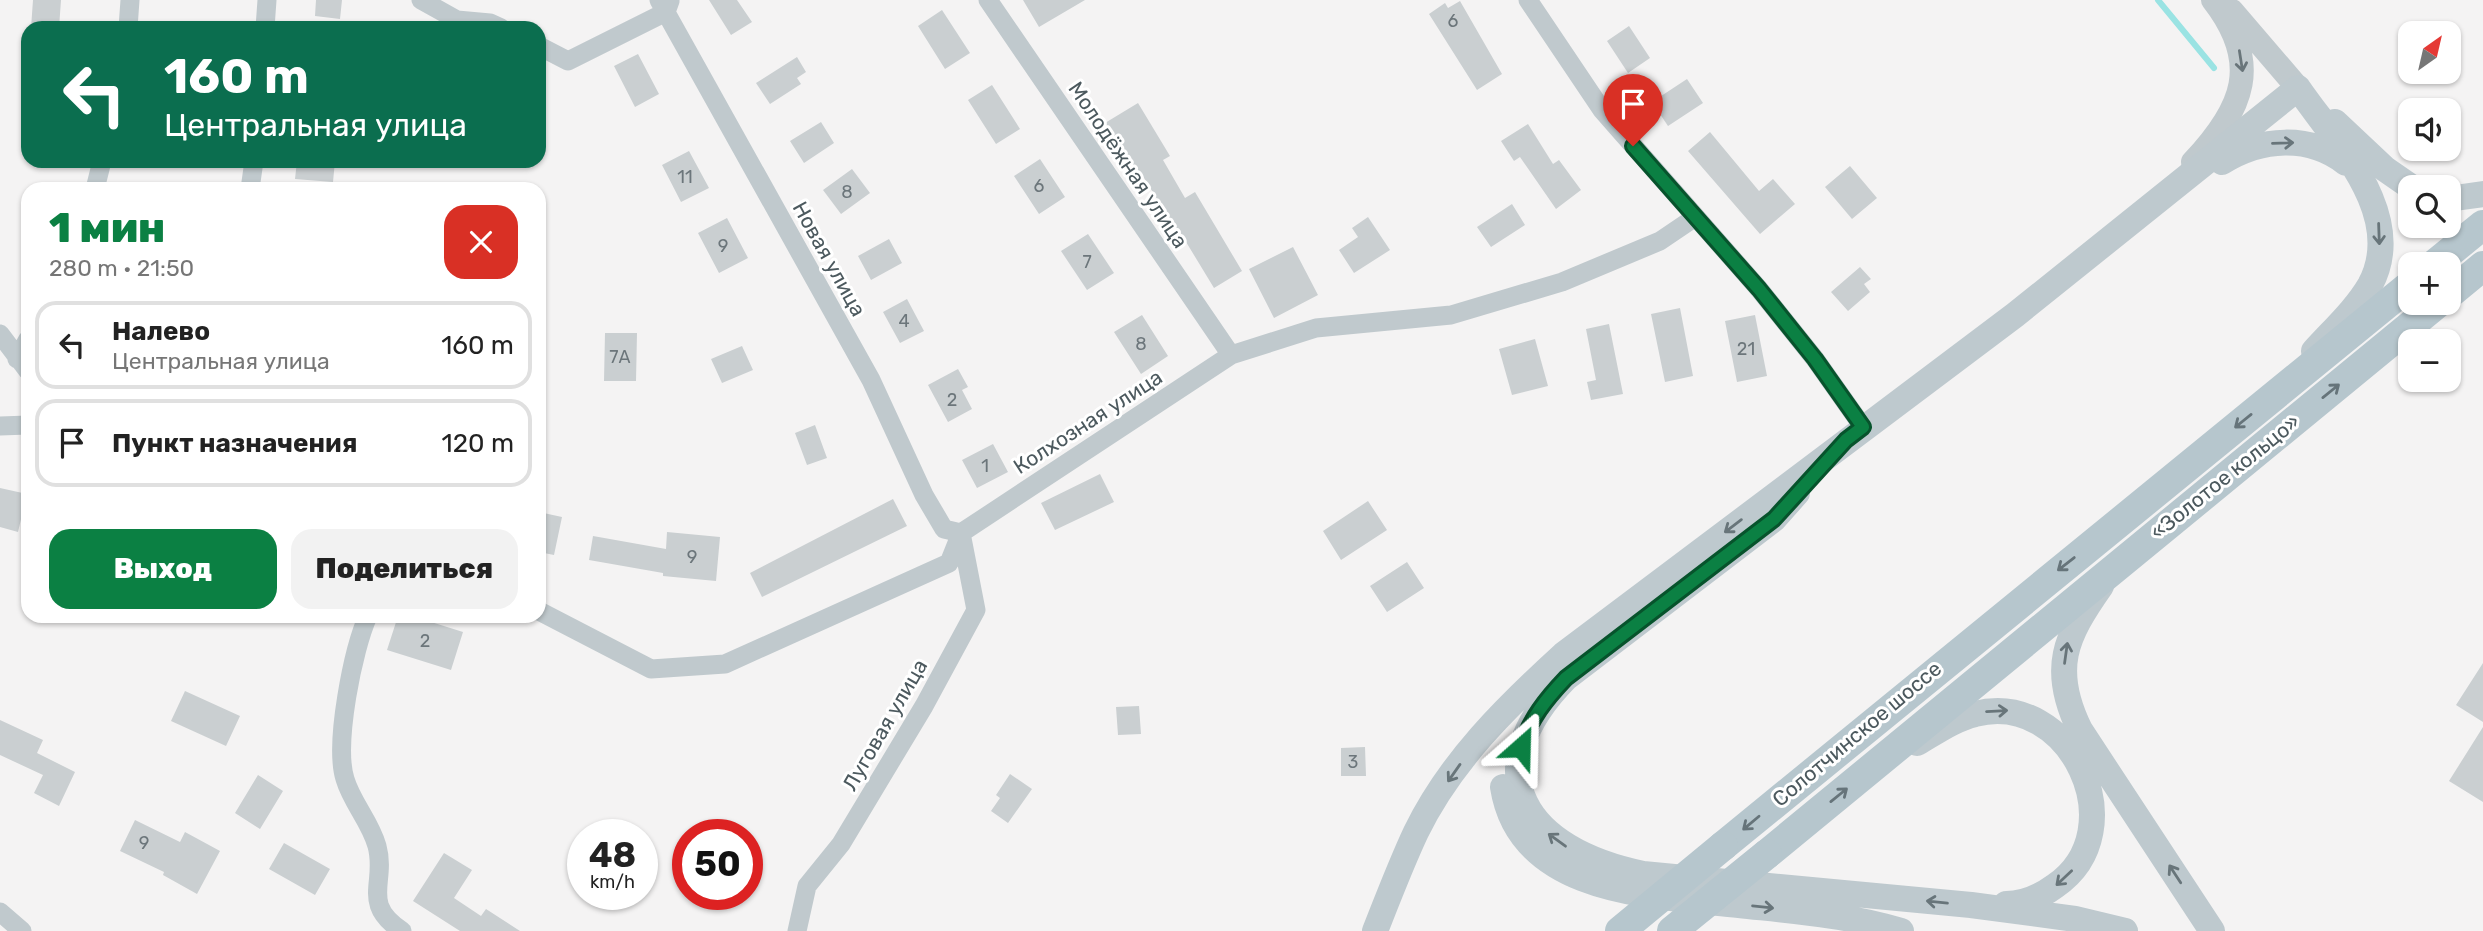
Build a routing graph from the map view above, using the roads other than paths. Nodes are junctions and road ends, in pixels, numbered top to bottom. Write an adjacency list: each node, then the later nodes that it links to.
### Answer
1 (130, 0): 9 (street)
2 (267, 0): 10 (street)
3 (421, 0): 11 (street)
4 (988, 0): 27 (street, Молодёжная улица)
5 (1528, 0): 19 (street)
6 (2213, 0): 18 (street, one-way to 18)
7 (2223, 0): 13 (street)
8 (665, 4): 12 (street); 33 (street, Новая улица)
9 (128, 21)
10 (266, 21)
11 (468, 21)
12 (546, 50)
13 (2298, 88): 14 (main road); 15 (main road); 18 (main road)
14 (2356, 172): 18 (main road, one-way to 14); 29 (main road, one-way to 29)
15 (2398, 178)
16 (2483, 194): 17 (main road)
17 (2461, 198)
18 (2156, 201): 32 (main road)
19 (1694, 218): 27 (street, Колхозная улица); 32 (street)
20 (2483, 225): 21 (main road)
21 (2450, 252)
22 (2483, 266): 23 (main road)
23 (2461, 284)
24 (2398, 295): 29 (main road, «Золотое кольцо»)
25 (2423, 315): 34 (main road, «Золотое кольцо», one-way to 25)
26 (0, 334): 28 (street)
27 (1231, 355): 33 (street, Колхозная улица)
28 (21, 364)
29 (2268, 400): 37 (main road, «Золотое кольцо», one-way to 37)
30 (21, 425): 31 (street)
31 (0, 426)
32 (1855, 434): 39 (main road, one-way to 39); 41 (main road, one-way to 32)
33 (961, 533): 35 (street); 45 (street, Луговая улица)
34 (2113, 568): 38 (main road, «Золотое кольцо»); 51 (main road, one-way to 34)
35 (546, 615)
36 (366, 623): 44 (street)
37 (1992, 623): 47 (main road, Солотчинское шоссе, one-way to 47, bridge)
38 (2013, 652): 40 (main road, Солотчинское шоссе)
39 (1563, 655): 46 (main road, one-way to 46); 49 (main road, one-way to 49)
40 (1870, 770): 41 (main road, one-way to 41); 48 (main road, Солотчинское шоссе, one-way to 40, bridge)
41 (1971, 905): 50 (main road)
42 (0, 912): 43 (street)
43 (22, 931)
44 (402, 931)
45 (797, 931)
46 (1375, 931)
47 (1620, 931)
48 (1672, 931)
49 (1901, 931)
50 (2125, 931)
51 (2212, 931)

